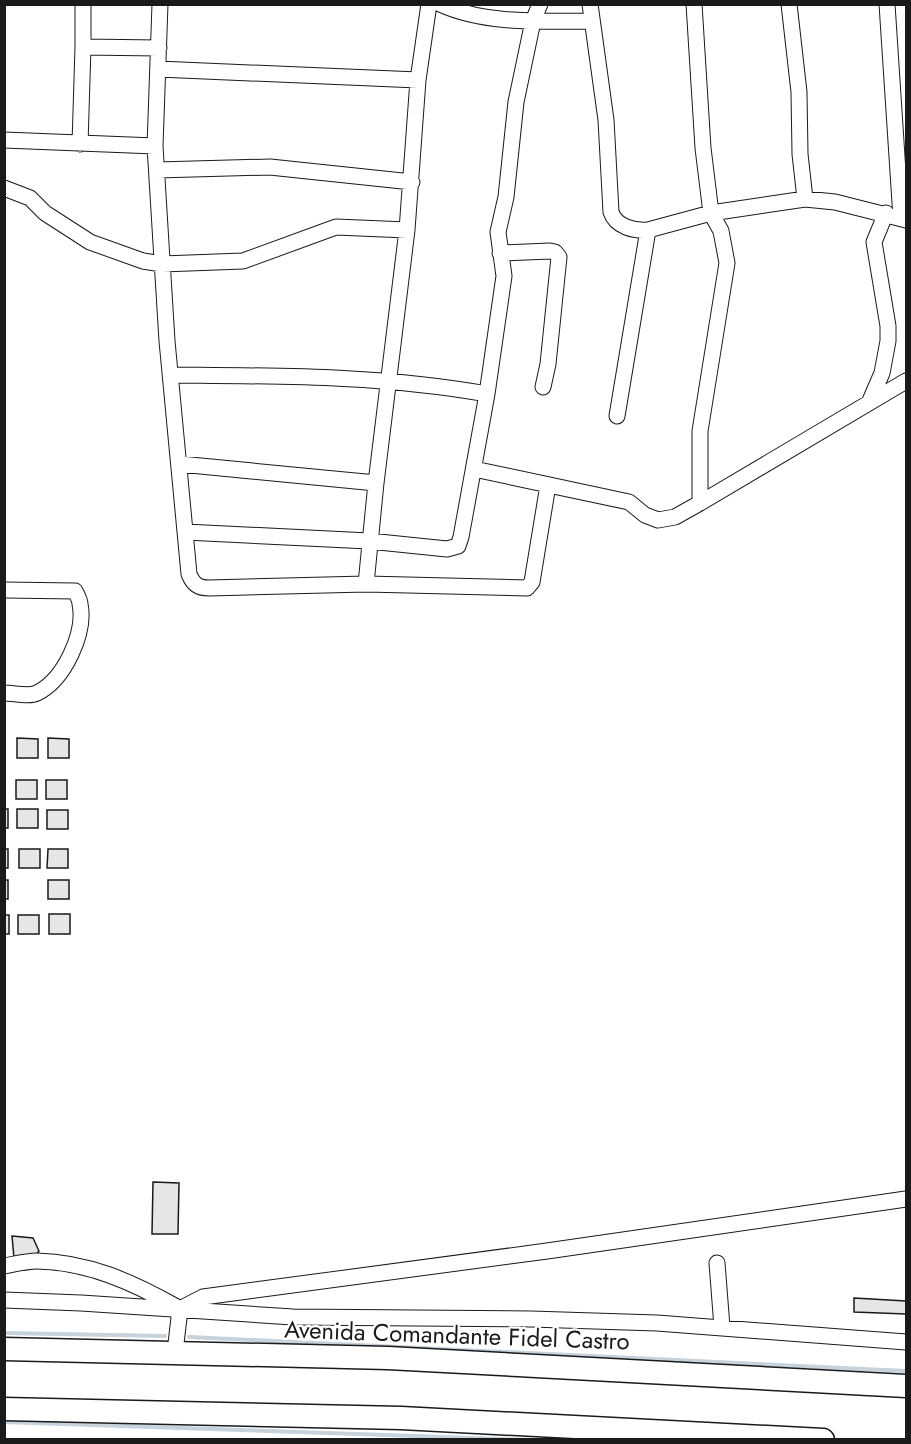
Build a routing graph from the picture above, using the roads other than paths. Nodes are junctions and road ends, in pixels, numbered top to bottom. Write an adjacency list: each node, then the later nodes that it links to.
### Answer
1 (83, 4): 12 (street)
2 (160, 4): 13 (street)
3 (429, 4): 15 (street)
4 (440, 4): 10 (street)
5 (540, 4): 10 (street)
6 (590, 4): 11 (street)
7 (694, 4): 24 (street)
8 (789, 4): 23 (street)
9 (887, 4): 21 (street)
10 (532, 21): 11 (street); 28 (street)
11 (592, 21): 27 (street)
12 (83, 47): 13 (street); 17 (street)
13 (159, 48): 14 (street)
14 (158, 69): 15 (street); 18 (street)
15 (418, 80): 20 (street)
16 (4, 140): 17 (street)
17 (80, 144): 18 (street)
18 (155, 146): 19 (street)
19 (157, 170): 20 (street); 29 (street)
20 (412, 182): 26 (street)
21 (903, 186): 25 (street)
22 (4, 188): 29 (street)
23 (805, 199): 24 (street); 25 (street)
24 (711, 213): 27 (street); 41 (street)
25 (898, 217): 35 (street)
26 (407, 230): 29 (street); 31 (street)
27 (648, 230): 36 (street)
28 (500, 253): 33 (street); 34 (street)
29 (162, 264): 30 (street)
30 (170, 375): 31 (street); 37 (street)
31 (388, 380): 34 (street); 39 (street)
32 (906, 381): 35 (street)
33 (543, 387)
34 (487, 394): 38 (street)
35 (869, 403): 41 (street)
36 (617, 416)
37 (180, 464): 39 (street); 42 (street)
38 (474, 469): 40 (street); 43 (street)
39 (376, 483): 43 (street)
40 (548, 485): 41 (street); 44 (street)
41 (700, 503)
42 (185, 532): 43 (street); 44 (street)
43 (369, 541): 44 (street)
44 (366, 584)
45 (4, 590): 46 (street)
46 (4, 693)
47 (906, 1199): 51 (street)
48 (717, 1263): 52 (street)
49 (4, 1266): 51 (street)
50 (4, 1300): 51 (street)
51 (180, 1309): 52 (street); 55 (street)
52 (722, 1327): 53 (street)
53 (906, 1342)
54 (4, 1349): 55 (highway, Avenida Comandante Fidel Castro)
55 (175, 1352): 56 (highway, Avenida Comandante Fidel Castro)
56 (906, 1386)
57 (4, 1409): 58 (highway)
58 (824, 1440)

